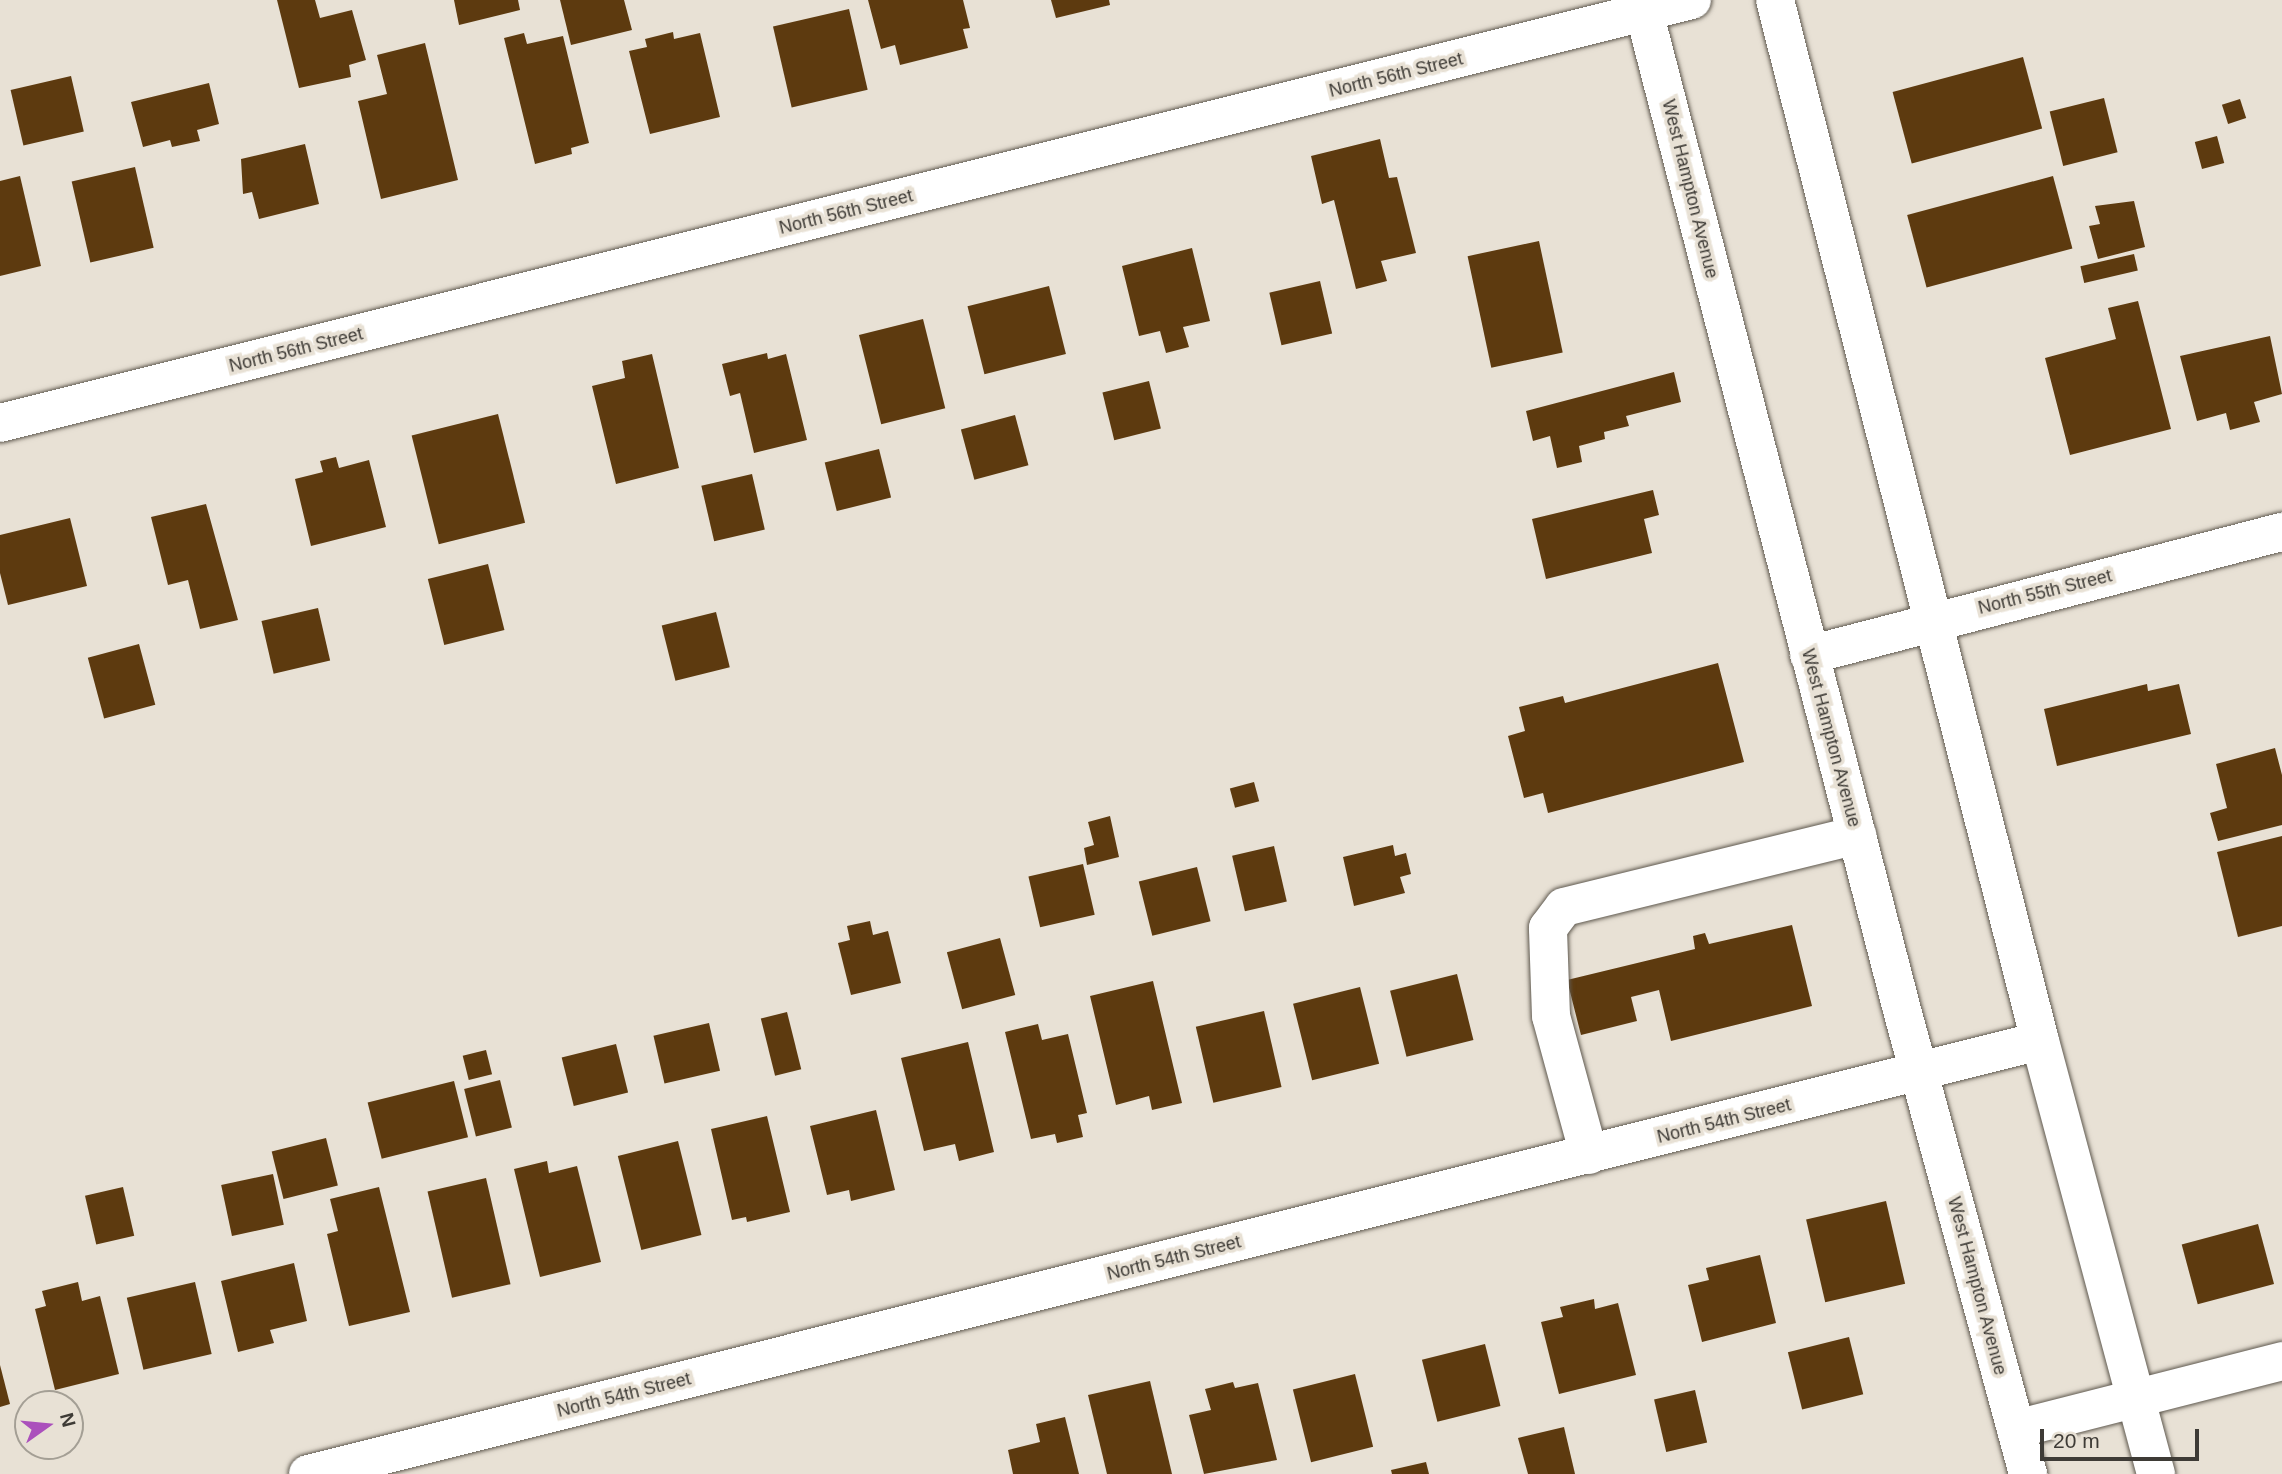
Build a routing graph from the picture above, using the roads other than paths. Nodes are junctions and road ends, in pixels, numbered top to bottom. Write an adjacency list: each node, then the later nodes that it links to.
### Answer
1 (1692, 0): 3 (street, North 56th Street)
2 (1775, 0): 6 (street)
3 (1643, 6): 4 (street, North 56th Street); 7 (street, West Hampton Avenue)
4 (0, 423)
5 (2282, 532): 6 (street, North 55th Street)
6 (1934, 621): 7 (street, North 55th Street); 9 (street)
7 (1809, 654): 8 (street, West Hampton Avenue)
8 (1857, 835): 10 (street, West Hampton Avenue); 11 (street)
9 (2039, 1041): 10 (street, North 54th Street); 13 (street)
10 (1918, 1072): 11 (street, North 54th Street); 14 (street, West Hampton Avenue)
11 (1589, 1154): 15 (street, North 54th Street)
12 (2282, 1361): 13 (street)
13 (2136, 1399): 14 (street); 17 (street)
14 (2016, 1429): 16 (street, West Hampton Avenue)
15 (308, 1474)
16 (2028, 1474)
17 (2156, 1474)

